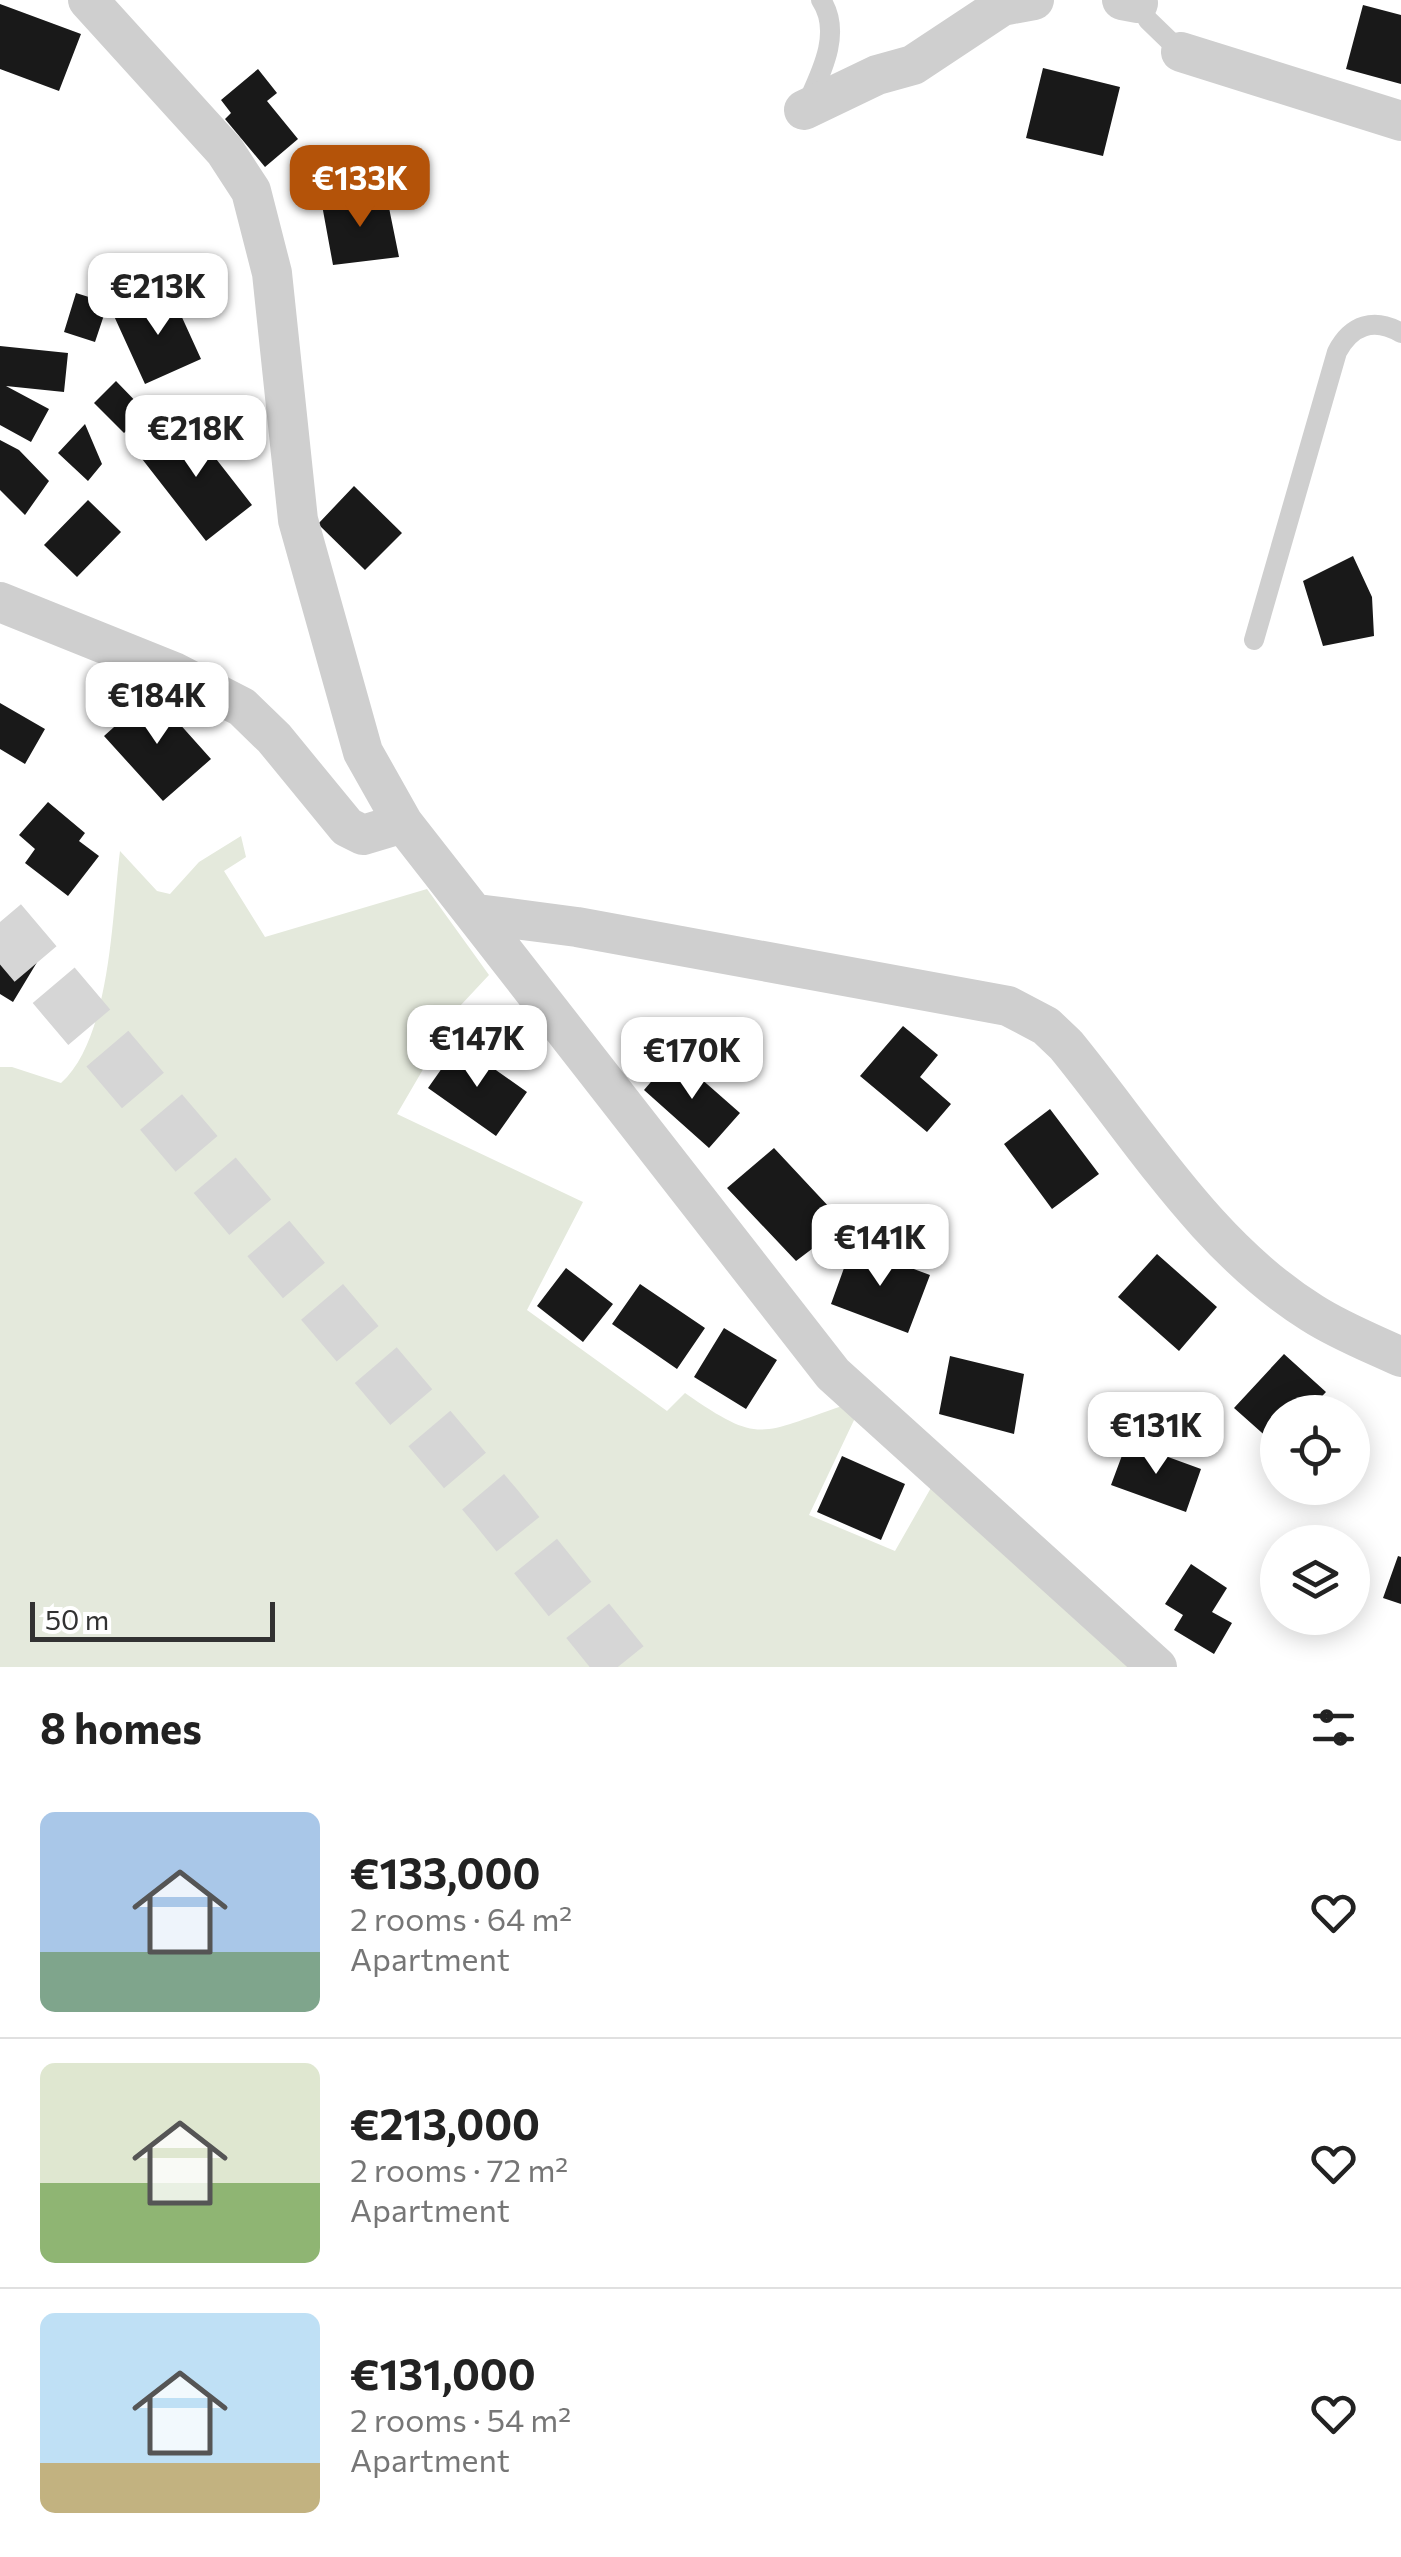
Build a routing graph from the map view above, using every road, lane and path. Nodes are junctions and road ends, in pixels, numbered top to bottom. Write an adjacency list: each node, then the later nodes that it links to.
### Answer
1 (88, 0): 11 (street)
2 (821, 0): 6 (lane)
3 (1034, 0): 6 (street)
4 (1132, 1): 5 (lane)
5 (1181, 52): 7 (street)
6 (804, 110)
7 (1401, 121)
8 (1401, 333): 10 (lane)
9 (0, 602): 11 (street)
10 (1254, 640)
11 (403, 823): 12 (street)
12 (477, 914): 13 (street); 14 (street)
13 (1401, 1357)
14 (1157, 1667)

